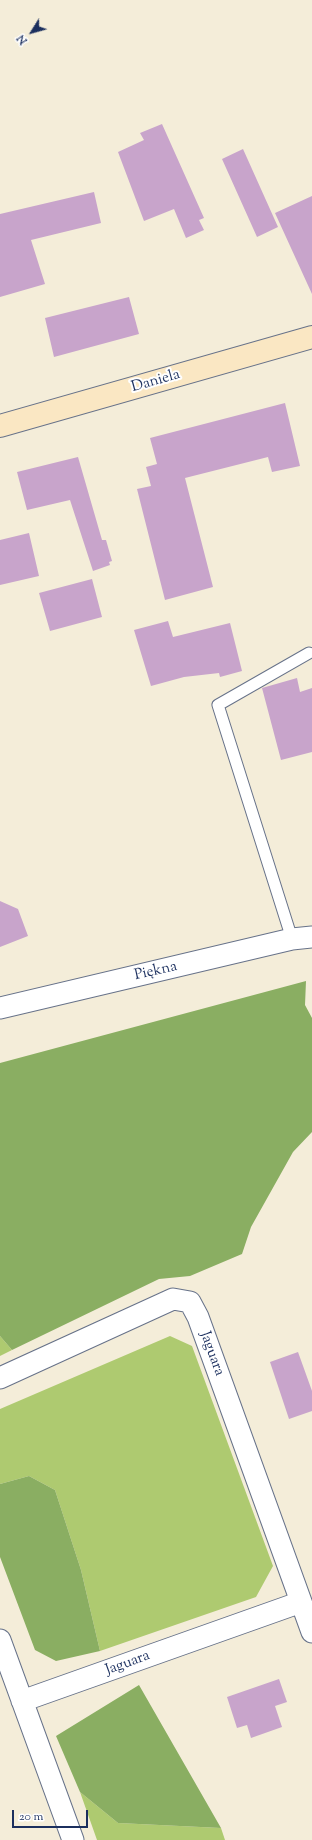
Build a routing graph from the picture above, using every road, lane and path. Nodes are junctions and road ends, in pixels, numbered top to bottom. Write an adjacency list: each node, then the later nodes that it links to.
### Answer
1 (312, 337): 2 (street, Daniela)
2 (0, 426)
3 (310, 653): 4 (lane)
4 (302, 938): 5 (street); 6 (street, Piękna)
5 (312, 954)
6 (0, 1008)
7 (0, 1378): 8 (street, Jaguara)
8 (301, 1602): 9 (street, Jaguara); 11 (street, Jaguara)
9 (312, 1632)
10 (0, 1640): 11 (street)
11 (22, 1701): 12 (street)
12 (73, 1840)

